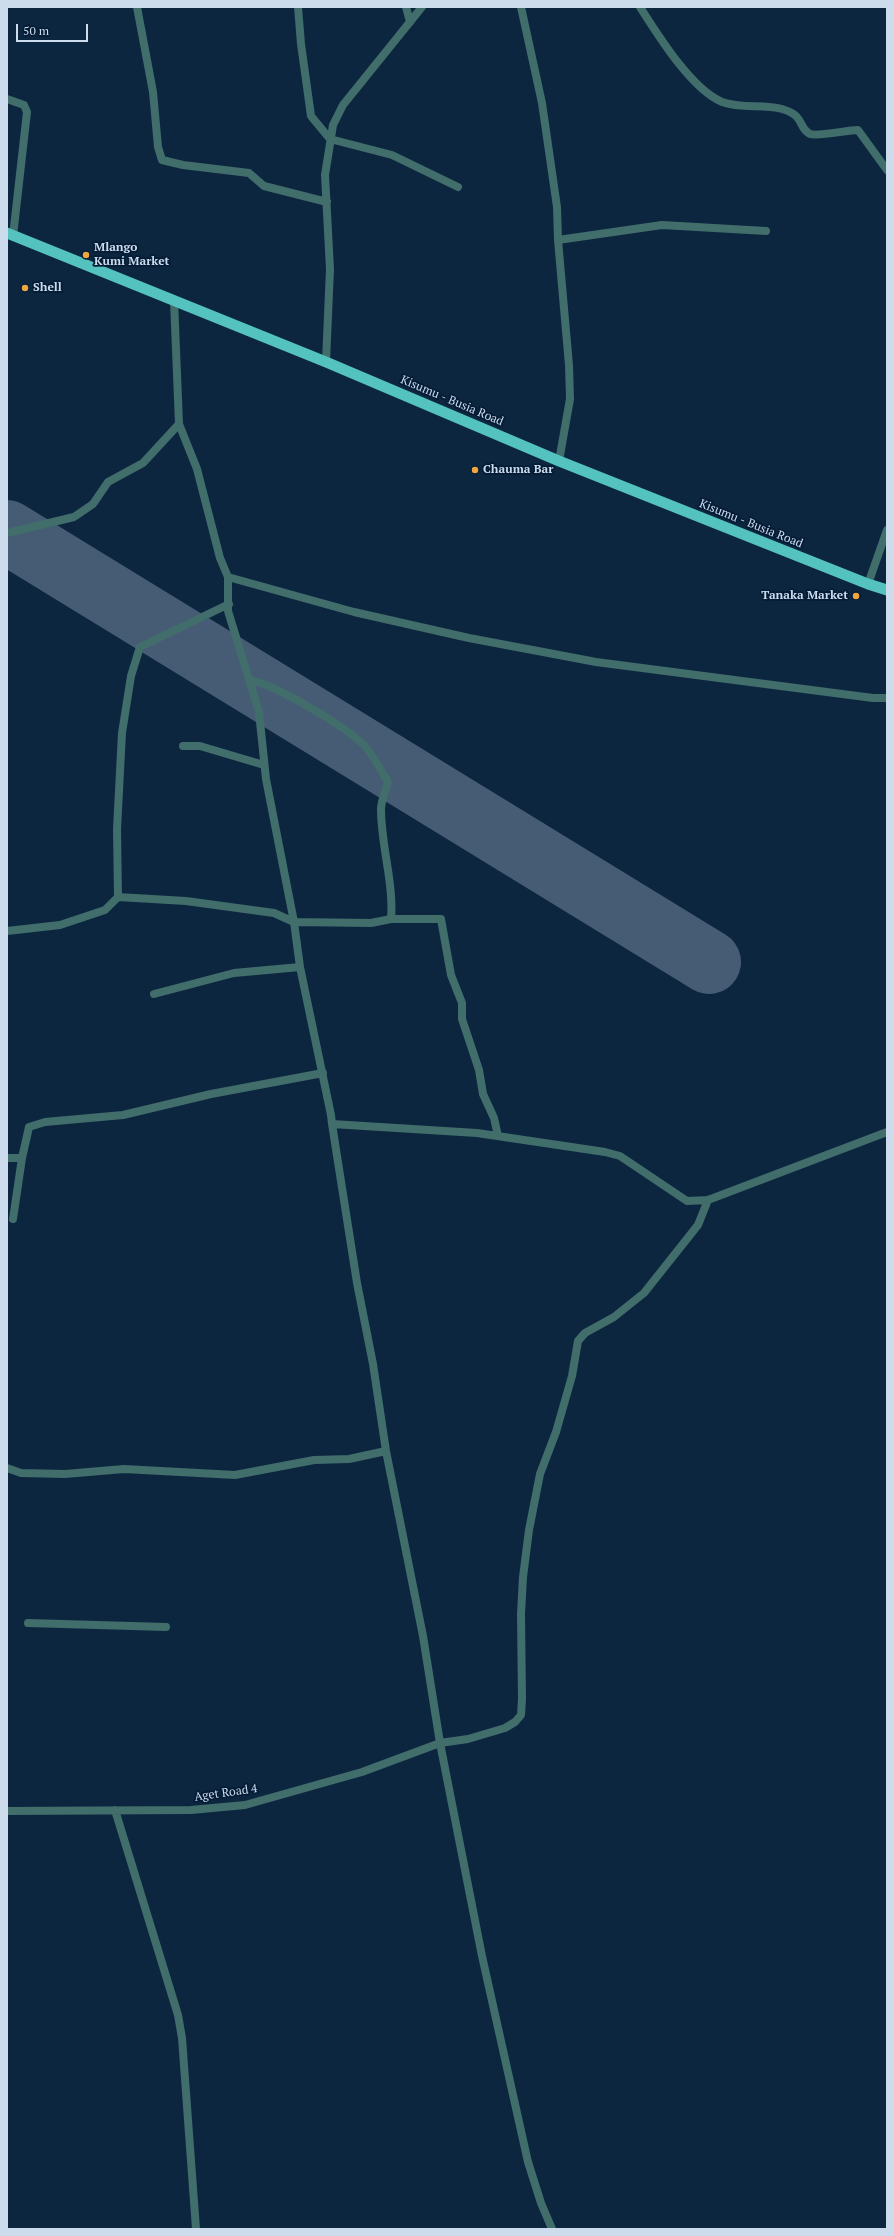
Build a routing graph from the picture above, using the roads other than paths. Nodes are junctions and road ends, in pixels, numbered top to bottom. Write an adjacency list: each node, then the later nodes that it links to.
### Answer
1 (137, 7): 12 (street)
2 (298, 7): 9 (street)
3 (406, 7): 7 (street)
4 (422, 7): 7 (street)
5 (521, 7): 15 (street)
6 (640, 7): 10 (street)
7 (410, 22): 9 (street)
8 (7, 99): 14 (street)
9 (330, 139): 11 (street); 12 (street)
10 (887, 170)
11 (458, 187)
12 (327, 202): 17 (street)
13 (766, 231): 15 (street)
14 (10, 234): 16 (highway, Kisumu - Busia Road)
15 (558, 240): 19 (street)
16 (174, 300): 17 (highway, Kisumu - Busia Road); 18 (street)
17 (326, 362): 19 (highway, Kisumu - Busia Road)
18 (179, 424): 21 (street); 22 (street)
19 (559, 461): 23 (highway, Kisumu - Busia Road)
20 (887, 530): 23 (street)
21 (7, 533)
22 (228, 577): 25 (street); 27 (street)
23 (868, 584): 24 (highway, Kisumu - Busia Road)
24 (887, 590)
25 (229, 604): 26 (street); 30 (street)
26 (249, 680): 29 (street); 31 (street)
27 (887, 698)
28 (183, 746): 29 (street)
29 (264, 765): 32 (street)
30 (118, 897): 32 (street); 33 (street)
31 (390, 919): 32 (street); 39 (street)
32 (294, 922): 34 (street)
33 (7, 931)
34 (300, 967): 35 (street); 36 (street)
35 (154, 994)
36 (323, 1073): 37 (street); 41 (street)
37 (332, 1124): 39 (street); 44 (street)
38 (887, 1132): 42 (street)
39 (498, 1136): 42 (street)
40 (7, 1158): 41 (street)
41 (22, 1158): 43 (street)
42 (708, 1200): 48 (street, Aget Road 4)
43 (13, 1219)
44 (386, 1452): 45 (street); 48 (street)
45 (7, 1468)
46 (28, 1623): 47 (street)
47 (166, 1627)
48 (440, 1742): 49 (street, Aget Road 4); 52 (street)
49 (115, 1810): 50 (street, Aget Road 4); 51 (street)
50 (7, 1811)
51 (196, 2229)
52 (552, 2229)

